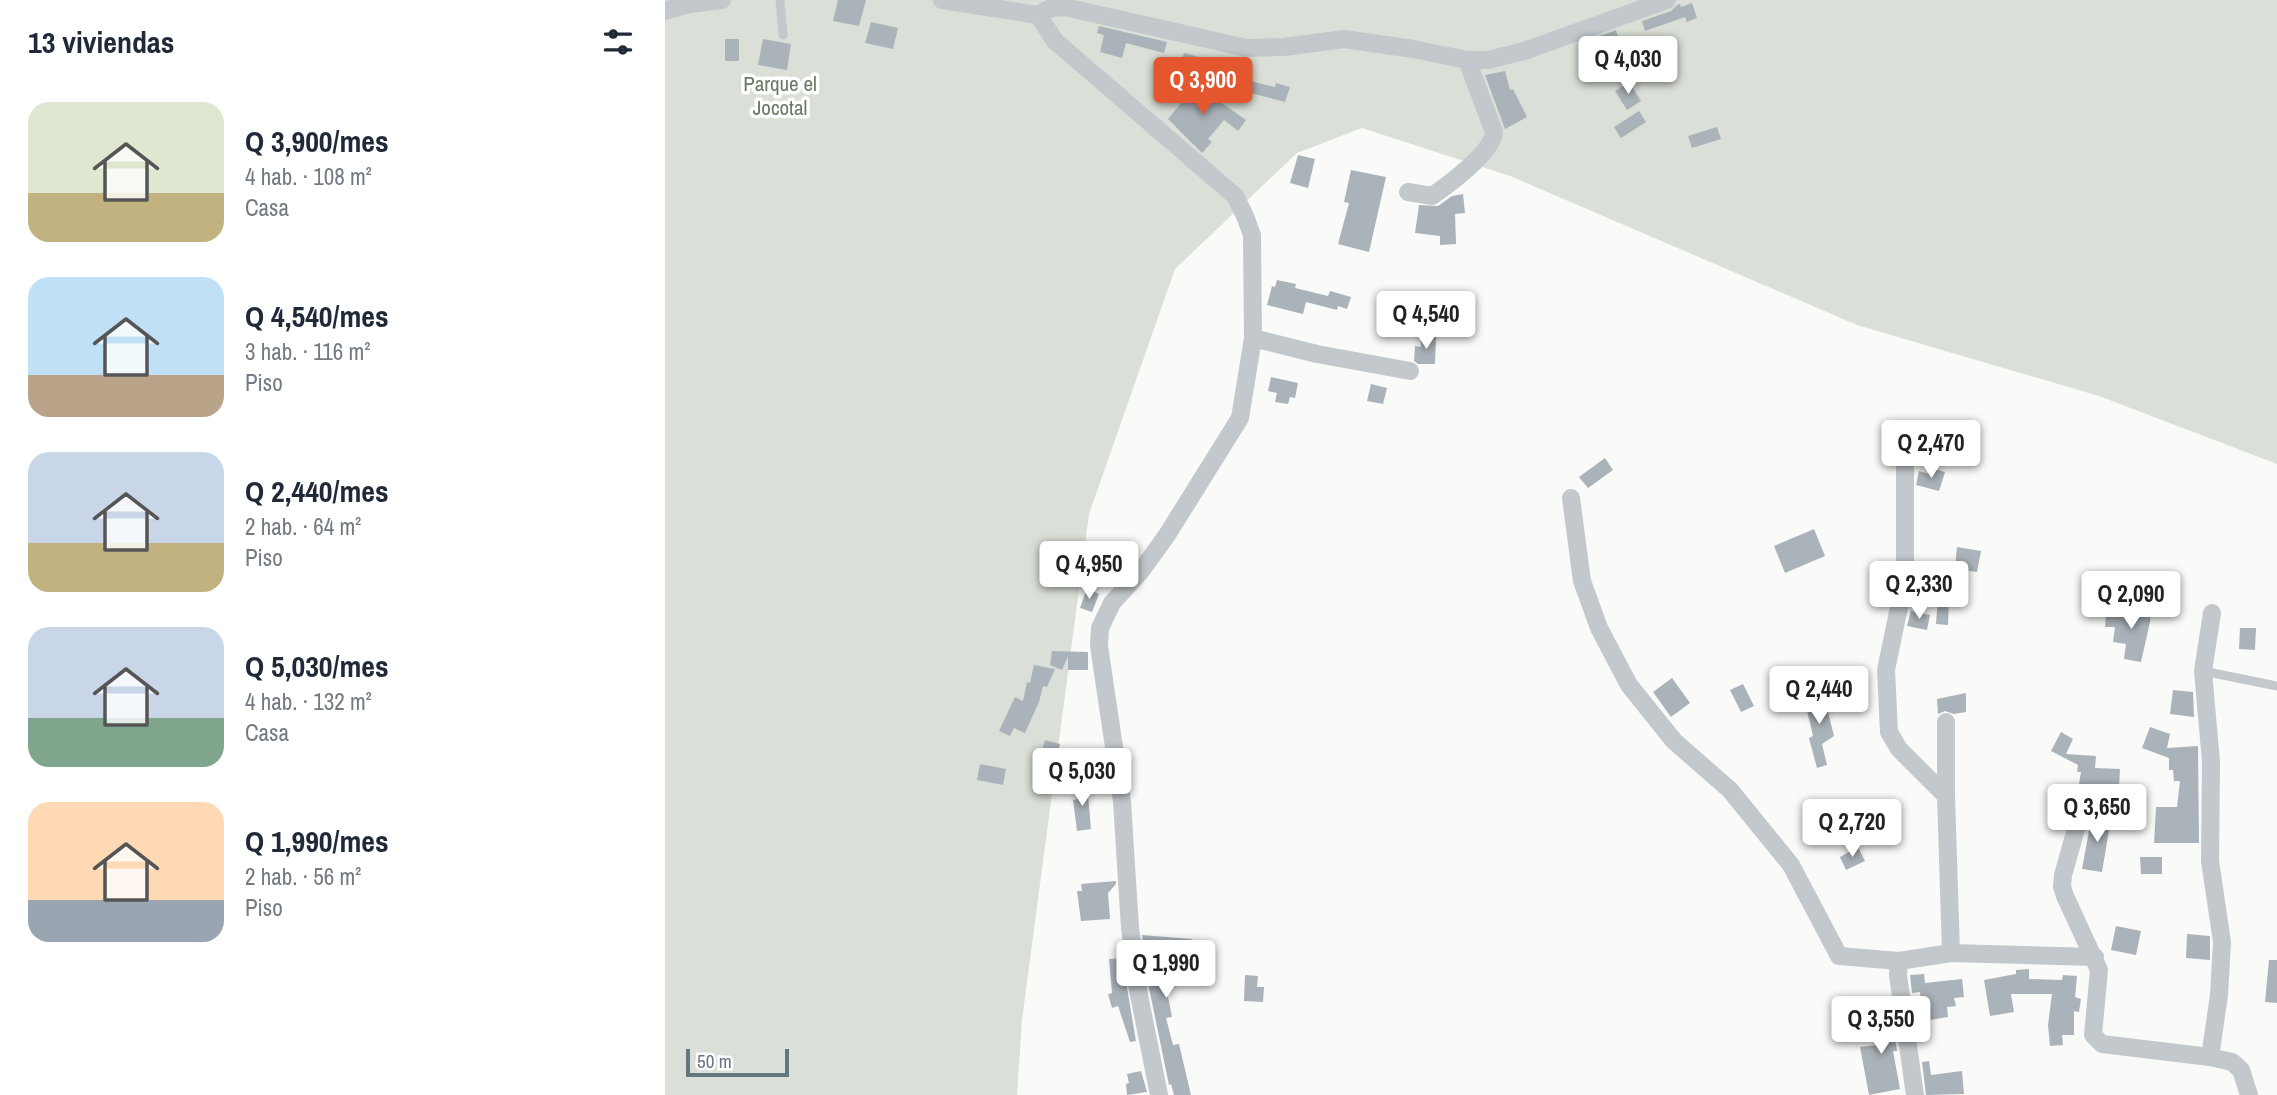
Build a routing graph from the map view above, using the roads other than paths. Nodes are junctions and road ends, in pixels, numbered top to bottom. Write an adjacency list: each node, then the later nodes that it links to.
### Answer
1 (722, 0): 5 (street)
2 (780, 0): 7 (lane)
3 (942, 0): 6 (street)
4 (1667, 0): 8 (street)
5 (665, 11)
6 (1038, 15): 8 (street); 10 (street)
7 (783, 35)
8 (1467, 60): 9 (street)
9 (1408, 192)
10 (1253, 338): 11 (street); 24 (street)
11 (1410, 371)
12 (1905, 464): 18 (street)
13 (1571, 498): 22 (street)
14 (2212, 613): 15 (street)
15 (2203, 671): 16 (lane); 23 (street)
16 (2277, 686)
17 (1946, 722): 18 (street)
18 (1946, 796): 20 (street)
19 (2085, 797): 21 (street)
20 (1951, 953): 21 (street); 22 (street)
21 (2095, 957): 23 (street)
22 (1899, 961): 25 (street)
23 (2210, 1058): 26 (street)
24 (1159, 1095)
25 (1915, 1095)
26 (2249, 1095)

